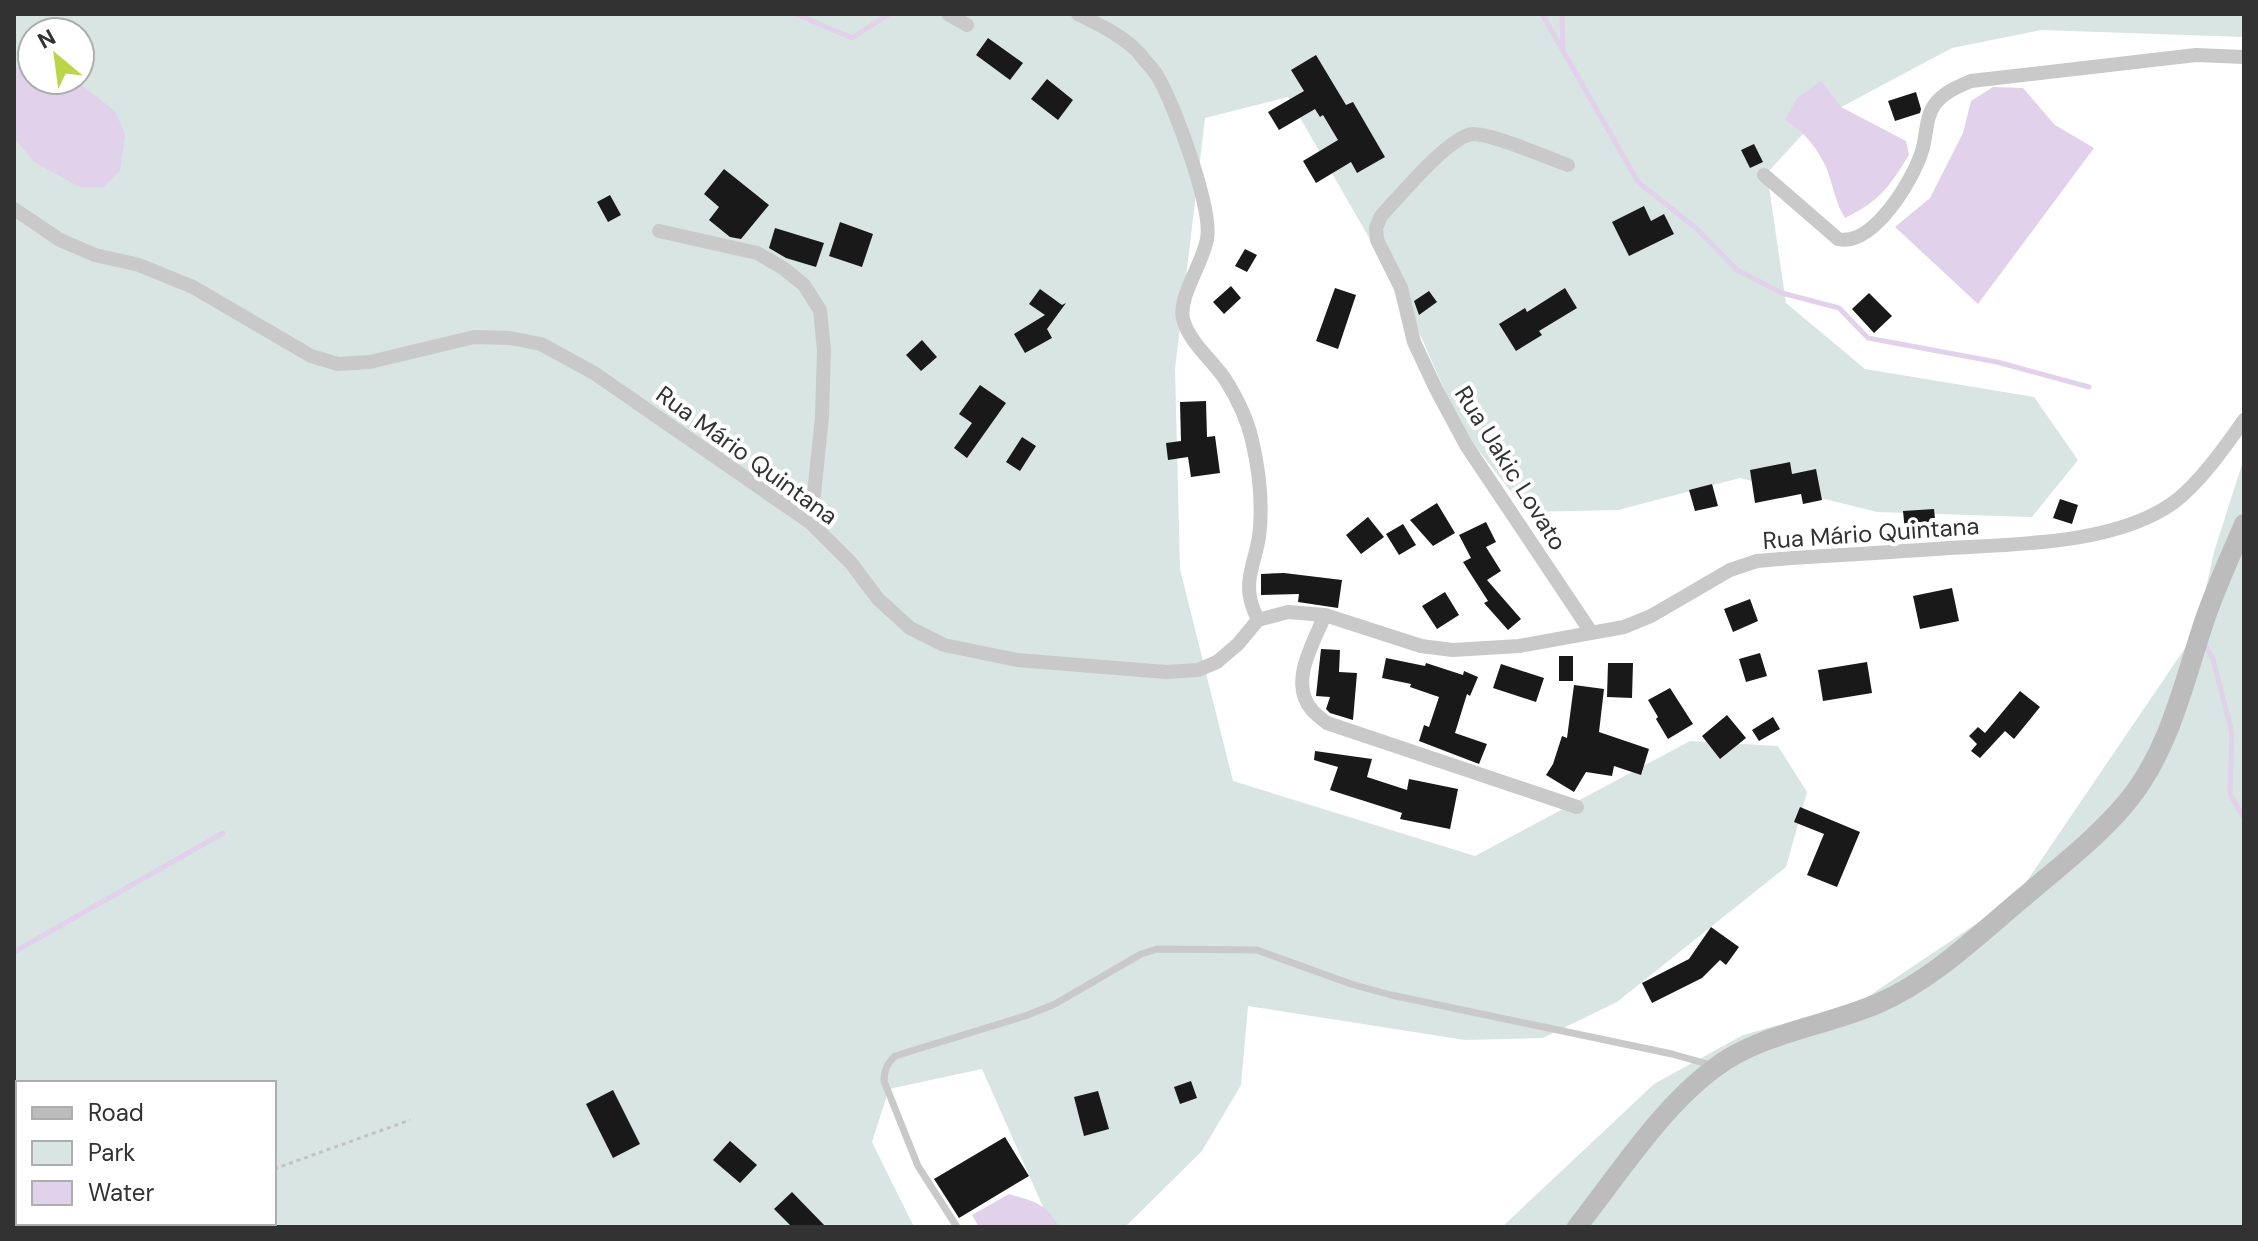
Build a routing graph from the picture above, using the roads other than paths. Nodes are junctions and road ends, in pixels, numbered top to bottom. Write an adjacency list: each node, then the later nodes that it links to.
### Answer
1 (948, 14): 3 (street)
2 (1078, 14): 13 (street)
3 (967, 25)
4 (2244, 57): 6 (street)
5 (1568, 165): 14 (street, Rua Uakic Lovato)
6 (1764, 175)
7 (14, 209): 10 (street, Rua Mário Quintana)
8 (659, 231): 10 (street)
9 (2244, 420): 14 (street, Rua Mário Quintana)
10 (811, 523): 13 (street, Rua Mário Quintana)
11 (2244, 524): 16 (street)
12 (1325, 615): 13 (street, Rua Mário Quintana); 14 (street, Rua Mário Quintana); 15 (street)
13 (1258, 620)
14 (1591, 632)
15 (1577, 807)
16 (1717, 1066): 17 (lane); 18 (street)
17 (957, 1227)
18 (1577, 1227)

